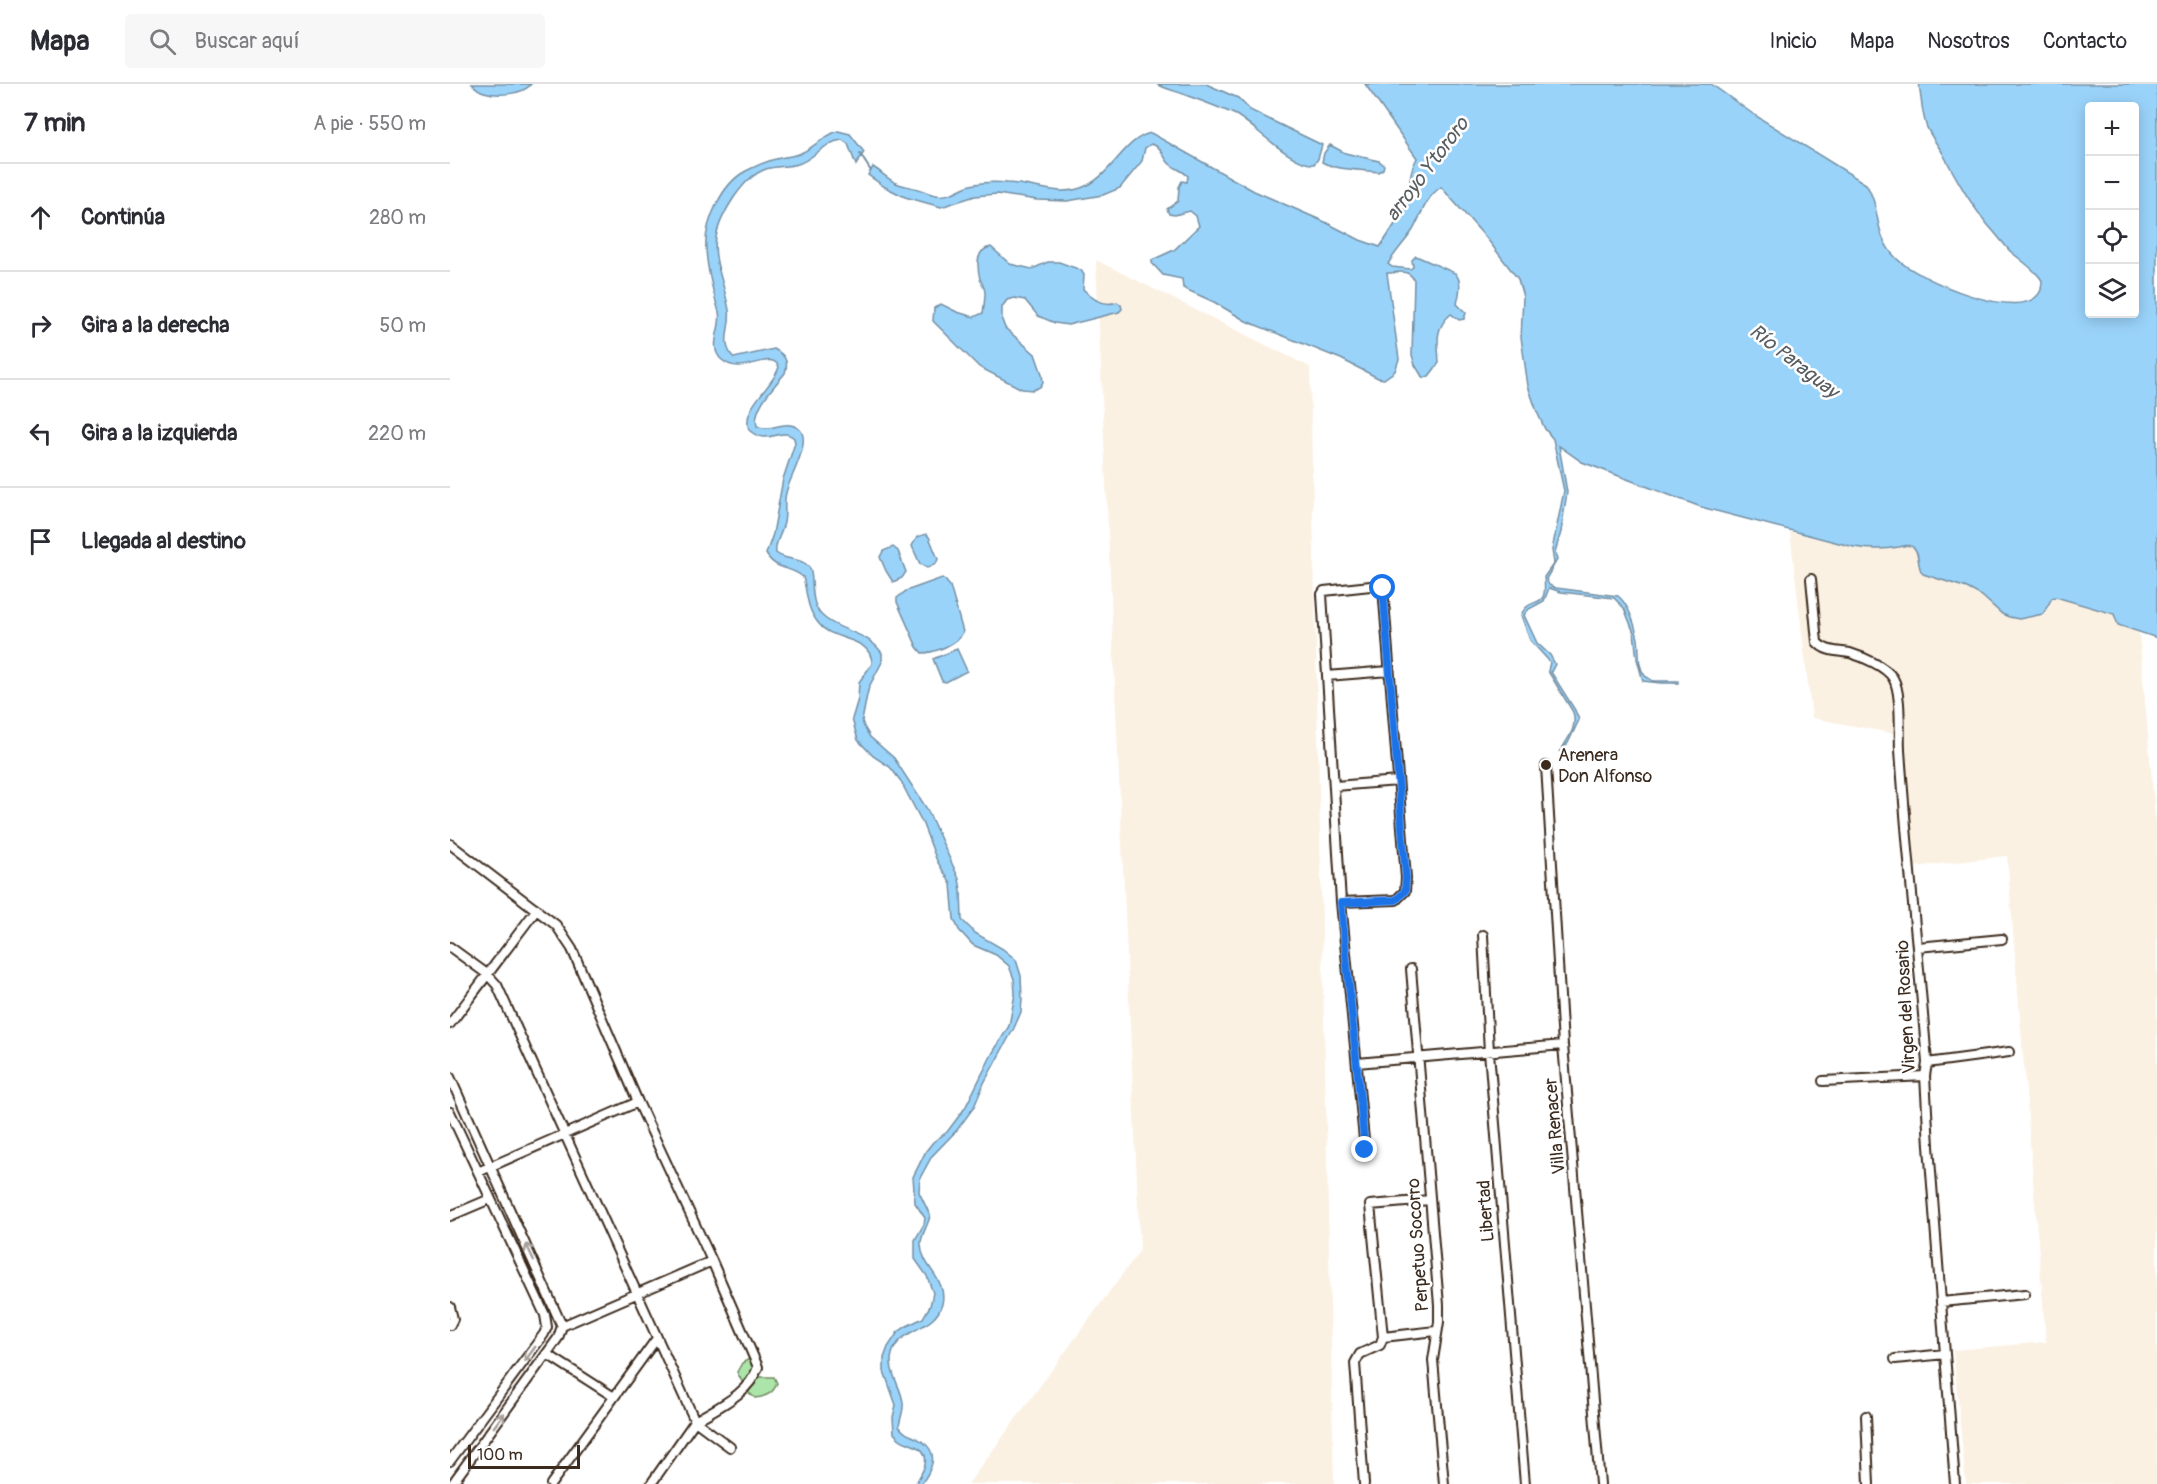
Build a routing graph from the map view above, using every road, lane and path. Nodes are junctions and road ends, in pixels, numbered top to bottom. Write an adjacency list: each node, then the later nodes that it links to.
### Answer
1 (1811, 579): 13 (street, Virgen del Rosario)
2 (1389, 671): 3 (street); 3 (street); 5 (street)
3 (1327, 676): 6 (street)
4 (1546, 766): 17 (street, Villa Renacer)
5 (1398, 781): 6 (street); 8 (street)
6 (1335, 786): 8 (street)
7 (450, 844): 9 (street)
8 (1341, 903): 21 (street)
9 (537, 909): 15 (street); 26 (street)
10 (1483, 935): 18 (street, Libertad)
11 (2002, 939): 13 (street)
12 (450, 947): 15 (street)
13 (1918, 947): 22 (street, Virgen del Rosario)
14 (1411, 969): 20 (street, Perpetuo Socorro)
15 (488, 974): 16 (street); 28 (street)
16 (450, 1024)
17 (1563, 1046): 18 (street); 61 (street, Villa Renacer)
18 (1489, 1052): 20 (street); 60 (street, Libertad)
19 (2009, 1052): 22 (street)
20 (1419, 1058): 21 (street); 33 (street, Perpetuo Socorro)
21 (1357, 1063): 29 (street)
22 (1927, 1063): 23 (street, Virgen del Rosario)
23 (1925, 1076): 25 (street); 38 (street, Virgen del Rosario)
24 (450, 1077): 30 (street)
25 (1823, 1081)
26 (638, 1102): 28 (street); 35 (street)
27 (450, 1112): 31 (street)
28 (564, 1134): 30 (street); 36 (street)
29 (1365, 1150)
30 (490, 1167): 31 (street); 40 (street, one-way to 30)
31 (478, 1172): 32 (street)
32 (490, 1199): 34 (street); 42 (street)
33 (1430, 1200): 43 (street, Perpetuo Socorro); 45 (street)
34 (450, 1216)
35 (712, 1261): 36 (street); 52 (street)
36 (636, 1293): 40 (street); 46 (street)
37 (2025, 1294): 38 (street)
38 (1941, 1302): 48 (street, Virgen del Rosario)
39 (450, 1307): 41 (street)
40 (562, 1322): 42 (street); 44 (street)
41 (450, 1325)
42 (546, 1326): 44 (street); 54 (street, one-way to 54)
43 (1436, 1331): 45 (street); 59 (street, Perpetuo Socorro)
44 (559, 1336): 47 (street)
45 (1383, 1337): 58 (street)
46 (657, 1338): 50 (street); 52 (street)
47 (547, 1354): 50 (street); 55 (street, one-way to 47)
48 (1945, 1354): 49 (street); 63 (street, Virgen del Rosario)
49 (1894, 1359)
50 (614, 1397): 56 (street)
51 (1866, 1416): 62 (street)
52 (695, 1421): 53 (street); 57 (street)
53 (730, 1447)
54 (450, 1461)
55 (452, 1484)
56 (551, 1484)
57 (651, 1484)
58 (1364, 1484)
59 (1444, 1484)
60 (1525, 1484)
61 (1600, 1484)
62 (1869, 1484)
63 (1955, 1484)

